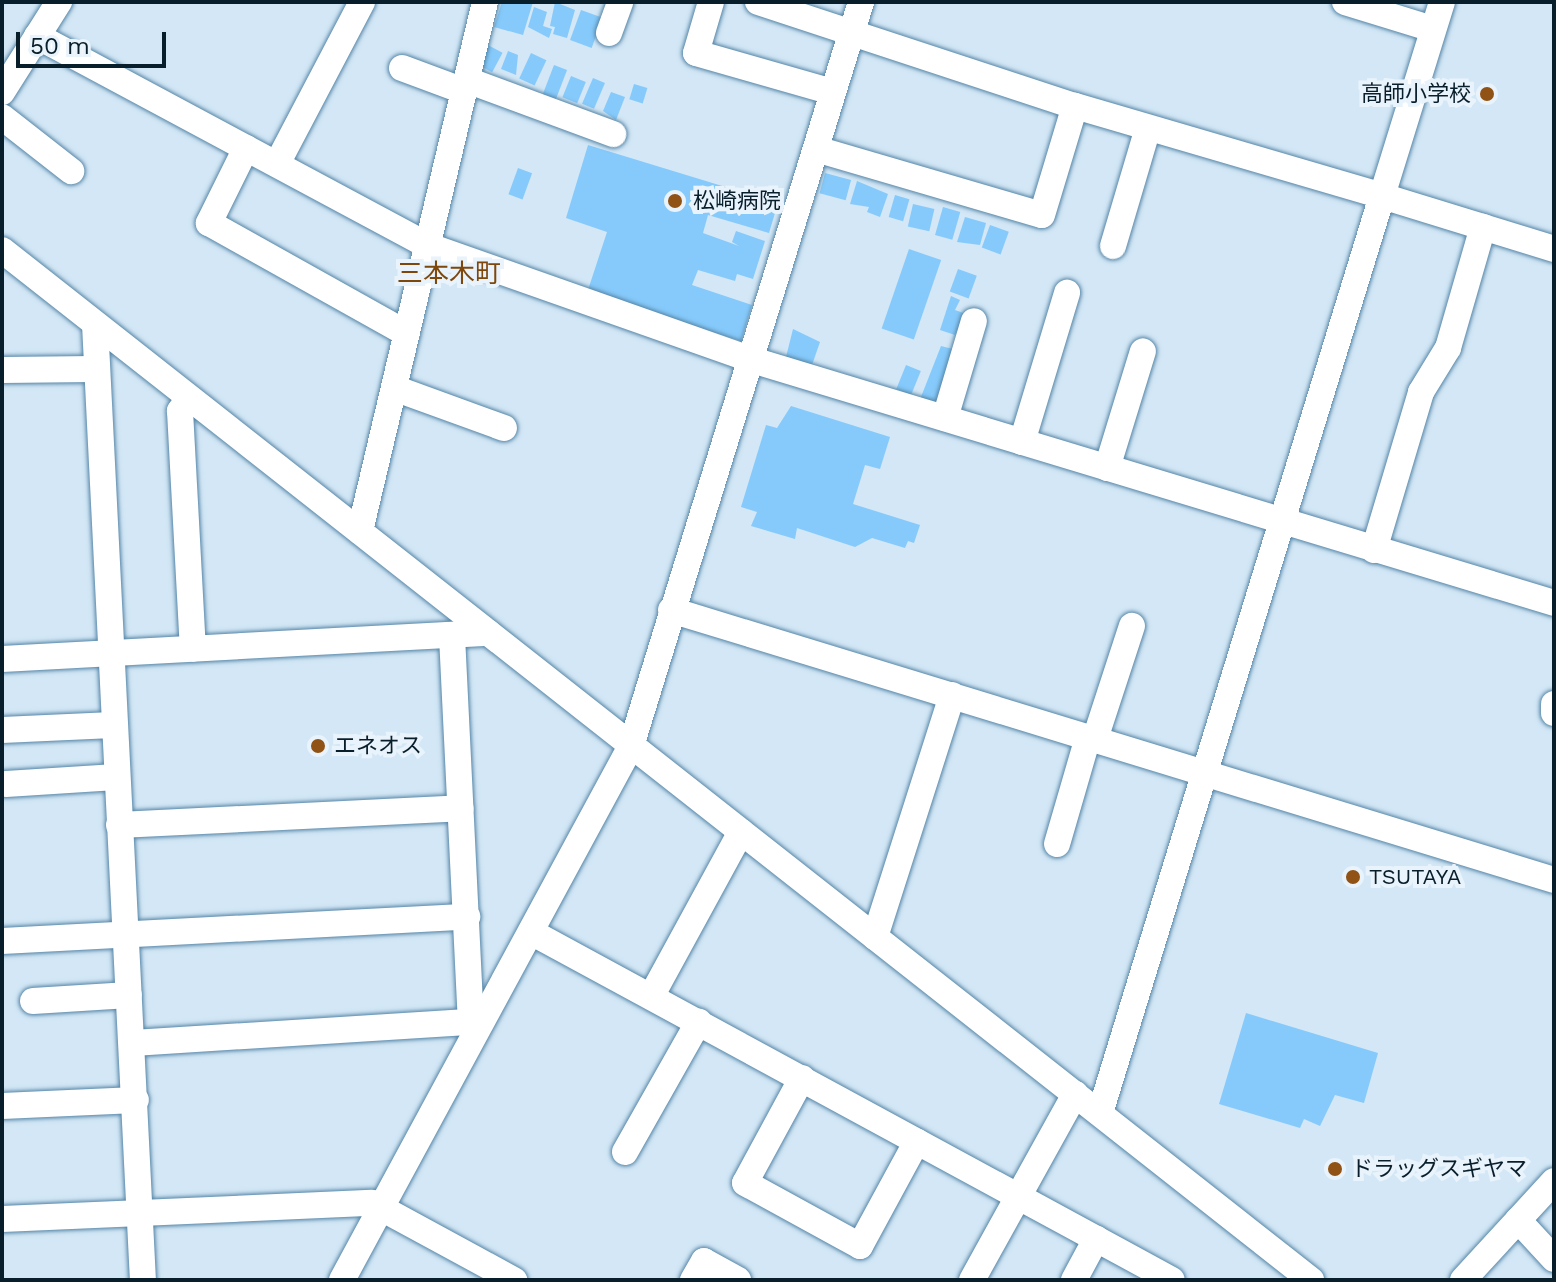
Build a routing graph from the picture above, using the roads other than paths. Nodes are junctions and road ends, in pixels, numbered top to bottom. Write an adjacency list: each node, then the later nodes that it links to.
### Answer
1 (59, 2): 12 (street)
2 (362, 2): 24 (street)
3 (485, 2): 15 (street)
4 (620, 2): 11 (street)
5 (711, 2): 17 (street)
6 (758, 2): 13 (street)
7 (861, 2): 13 (street)
8 (1345, 2): 10 (street)
9 (1442, 2): 10 (street)
10 (1433, 29): 26 (street)
11 (609, 33)
12 (37, 36): 16 (street); 22 (street)
13 (850, 36): 17 (street); 18 (street)
14 (402, 68): 15 (street)
15 (465, 86): 21 (street); 28 (street)
16 (2, 92)
17 (833, 92): 23 (street)
18 (1075, 106): 20 (street); 23 (street)
19 (2, 117): 25 (street)
20 (1148, 128): 26 (street); 29 (street)
21 (613, 134)
22 (246, 148): 24 (street); 35 (street)
23 (816, 149): 37 (street)
24 (277, 164): 28 (street)
25 (71, 171)
26 (1382, 196): 27 (street); 46 (street)
27 (1483, 227): 30 (street); 48 (street)
28 (429, 246): 35 (street); 37 (street)
29 (1113, 246)
30 (1554, 249)
31 (2, 250): 34 (street)
32 (1067, 293): 44 (street)
33 (974, 321): 42 (street)
34 (95, 324): 38 (street); 41 (street)
35 (406, 333): 40 (street)
36 (1143, 351): 45 (street)
37 (749, 359): 42 (street); 50 (street)
38 (94, 369): 39 (street); 55 (street)
39 (2, 370)
40 (394, 388): 43 (street); 47 (street)
41 (189, 398): 47 (street); 54 (street)
42 (945, 418): 44 (street)
43 (504, 428)
44 (1022, 442): 45 (street)
45 (1107, 468): 46 (street)
46 (1282, 522): 48 (street); 64 (street)
47 (360, 531): 52 (street)
48 (1374, 550): 49 (street)
49 (1554, 603)
50 (671, 610): 57 (street); 63 (street)
51 (1132, 626): 62 (street)
52 (488, 633): 53 (street); 63 (street)
53 (452, 636): 54 (street); 67 (street)
54 (193, 649): 55 (street)
55 (108, 653): 56 (street); 60 (street)
56 (2, 659)
57 (952, 695): 62 (street); 75 (street)
58 (1554, 704): 59 (street)
59 (1554, 713)
60 (113, 725): 61 (street); 65 (street)
61 (2, 730)
62 (1091, 738): 64 (street); 70 (street)
63 (631, 746): 69 (street); 73 (street)
64 (1207, 773): 71 (street); 87 (street)
65 (116, 777): 66 (street); 68 (street)
66 (6, 784)
67 (461, 808): 68 (street); 72 (street)
68 (119, 825): 74 (street)
69 (741, 832): 75 (street); 78 (street)
70 (1057, 844)
71 (1554, 880)
72 (467, 917): 74 (street); 81 (street)
73 (531, 932): 78 (street); 81 (street)
74 (126, 933): 76 (street); 77 (street)
75 (875, 937): 84 (street)
76 (2, 941)
77 (129, 995): 79 (street); 82 (street)
78 (652, 995): 80 (street)
79 (33, 1001)
80 (699, 1021): 83 (street); 89 (street)
81 (475, 1025): 82 (street); 92 (street)
82 (133, 1043): 85 (street)
83 (802, 1078): 88 (street); 88 (street)
84 (1075, 1094): 87 (street); 91 (street)
85 (136, 1100): 86 (street); 93 (street)
86 (2, 1106)
87 (1100, 1113): 107 (street)
88 (917, 1141): 91 (street)
89 (625, 1152)
90 (1554, 1181): 95 (street)
91 (1018, 1198): 96 (street); 104 (street)
92 (382, 1206): 93 (street); 99 (street); 101 (street)
93 (140, 1212): 94 (street); 100 (street)
94 (2, 1219)
95 (1518, 1220): 97 (street); 108 (street)
96 (1096, 1239): 98 (street); 105 (street)
97 (1554, 1259)
98 (1139, 1272): 106 (street)
99 (499, 1277)
100 (143, 1280)
101 (342, 1280)
102 (693, 1280): 103 (street)
103 (738, 1280)
104 (972, 1280)
105 (1074, 1280)
106 (1172, 1280)
107 (1311, 1280)
108 (1463, 1280)

